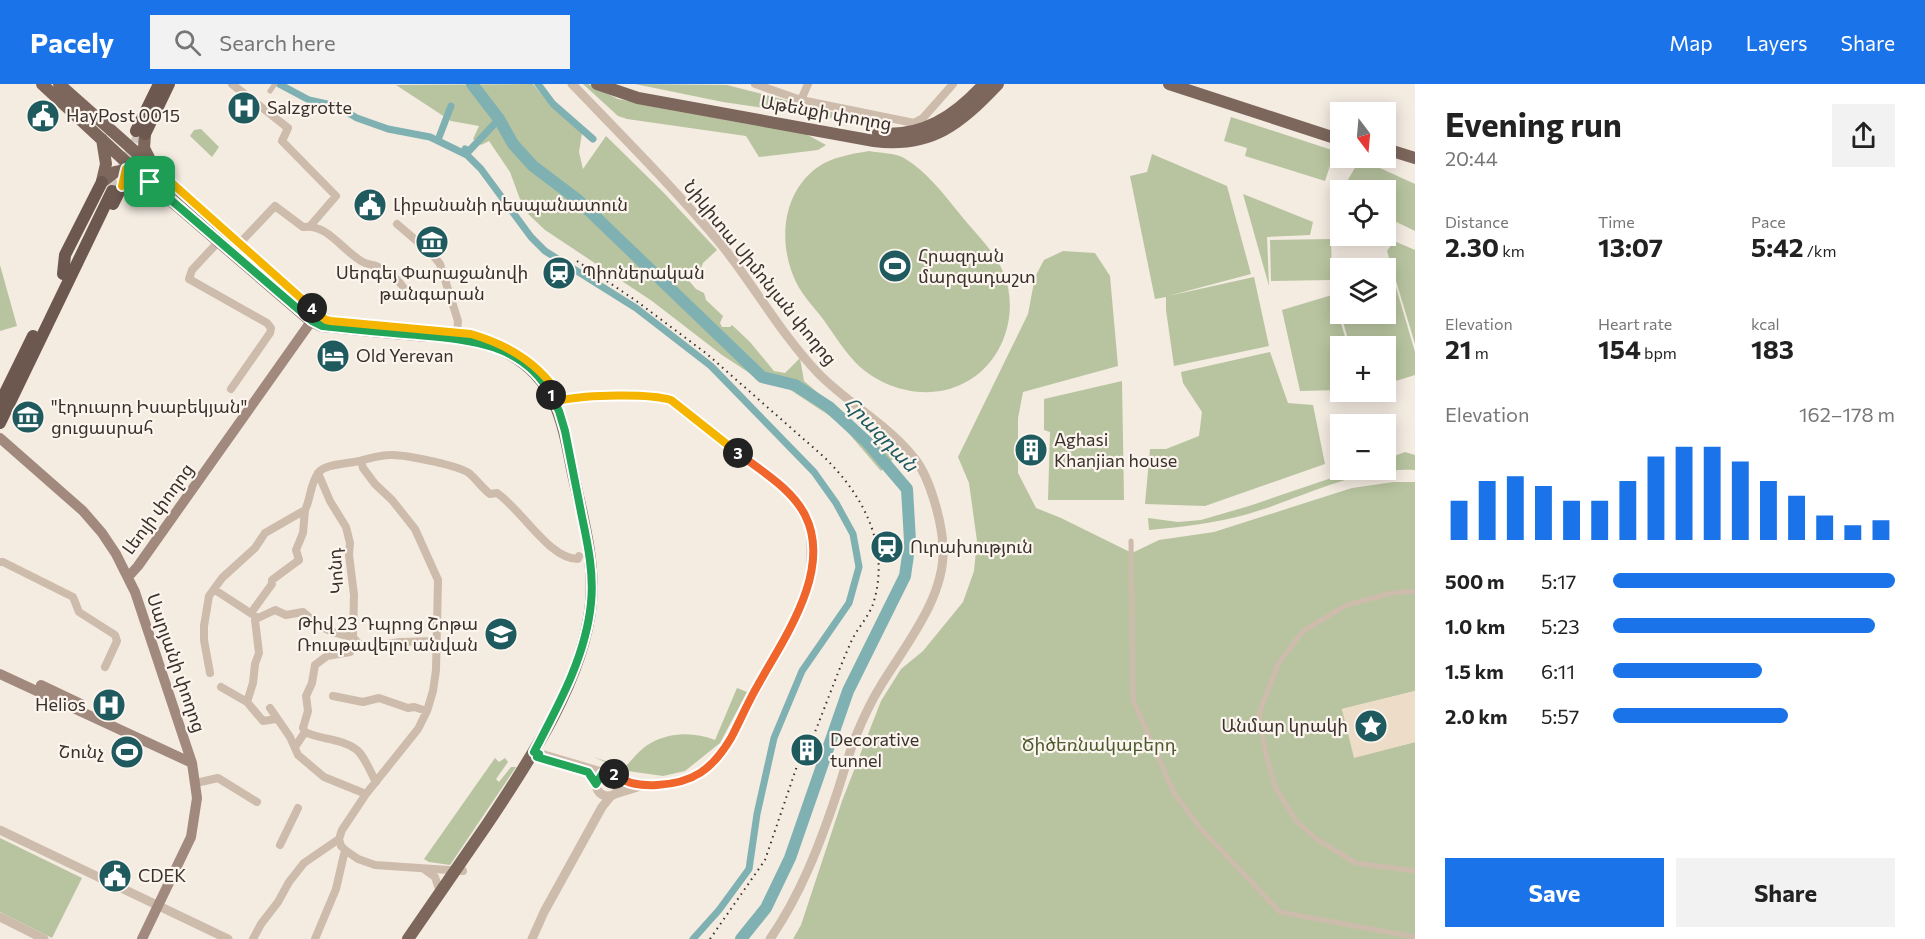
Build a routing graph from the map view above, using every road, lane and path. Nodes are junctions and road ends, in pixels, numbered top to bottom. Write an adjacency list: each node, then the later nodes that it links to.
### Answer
1 (42, 84): 21 (main road)
2 (59, 84): 21 (main road)
3 (159, 84): 21 (highway)
4 (170, 84): 21 (highway)
5 (232, 84): 31 (street)
6 (275, 84): 17 (street)
7 (572, 84): 98 (street, Նիկիտա Սիմոնյան փողոց)
8 (597, 84): 14 (main road, Աթենքի փողոց)
9 (617, 84): 13 (main road, Աթենքի փողոց)
10 (755, 84): 18 (street)
11 (808, 84): 18 (street)
12 (953, 84): 18 (street)
13 (984, 84)
14 (998, 84)
15 (1169, 84): 20 (main road)
16 (1190, 84): 19 (main road)
17 (270, 91)
18 (801, 100)
19 (1330, 130)
20 (1330, 136)
21 (125, 139): 26 (main road); 26 (main road); 26 (main road); 27 (main road); 27 (main road); 29 (main road)
22 (1396, 151): 24 (main road)
23 (1396, 158): 25 (main road)
24 (1415, 158)
25 (1415, 164)
26 (132, 166): 27 (main road); 28 (main road); 29 (main road); 29 (main road)
27 (155, 168): 33 (main road)
28 (150, 182): 29 (main road); 32 (main road)
29 (110, 187): 39 (highway); 40 (highway)
30 (397, 224): 36 (street)
31 (311, 225): 33 (street); 34 (street)
32 (219, 241): 35 (main road); 37 (street)
33 (239, 244): 35 (main road)
34 (407, 294)
35 (314, 317): 36 (main road); 48 (main road, Լեոյի փողոց); 67 (main road)
36 (458, 333): 38 (main road)
37 (231, 389)
38 (562, 400): 67 (main road); 74 (street)
39 (0, 403)
40 (0, 423)
41 (0, 438): 48 (main road, Սարյանի փողոց)
42 (361, 461): 43 (street); 46 (street); 53 (street)
43 (318, 473): 44 (street); 52 (street, Կոնդ)
44 (305, 510): 49 (street); 51 (street)
45 (1131, 541): 89 (street)
46 (579, 556)
47 (0, 562): 56 (street)
48 (129, 576): 68 (main road, Սարյանի փողոց)
49 (215, 590): 51 (street); 57 (street)
50 (1415, 591): 85 (street)
51 (254, 616): 52 (street); 61 (street)
52 (353, 637): 54 (street)
53 (437, 641): 54 (street); 63 (street)
54 (359, 644): 65 (street)
55 (0, 666): 68 (main road)
56 (105, 667)
57 (210, 673)
58 (0, 674): 68 (main road)
59 (221, 687): 61 (street)
60 (333, 696): 63 (street)
61 (247, 702): 64 (street)
62 (270, 708): 64 (street)
63 (427, 711): 71 (street)
64 (276, 719): 66 (street)
65 (305, 732): 66 (street); 71 (street)
66 (295, 747): 75 (street)
67 (535, 755): 69 (street); 73 (street); 84 (main road); 84 (main road)
68 (190, 758): 72 (main road, Սարյանի փողոց)
69 (605, 773): 70 (street); 73 (street)
70 (619, 779): 74 (street); 76 (street)
71 (376, 782): 75 (street)
72 (196, 783): 77 (street); 87 (main road, Սարյանի փողոց)
73 (596, 784): 76 (street)
74 (641, 786): 76 (street)
75 (366, 794): 80 (street)
76 (609, 794): 97 (street)
77 (257, 802)
78 (298, 808): 81 (street)
79 (0, 830): 87 (street)
80 (339, 839): 82 (street); 93 (street)
81 (280, 845)
82 (345, 850): 83 (street); 94 (street)
83 (423, 868): 84 (street); 86 (street)
84 (459, 870): 86 (main road); 96 (main road)
85 (1415, 871)
86 (440, 893): 95 (main road)
87 (159, 905): 91 (main road, Սարյանի փողոց); 92 (street)
88 (0, 917): 90 (street)
89 (1415, 937)
90 (44, 939)
91 (142, 939)
92 (228, 939)
93 (253, 939)
94 (315, 939)
95 (408, 939)
96 (417, 939)
97 (532, 939)
98 (770, 939)

